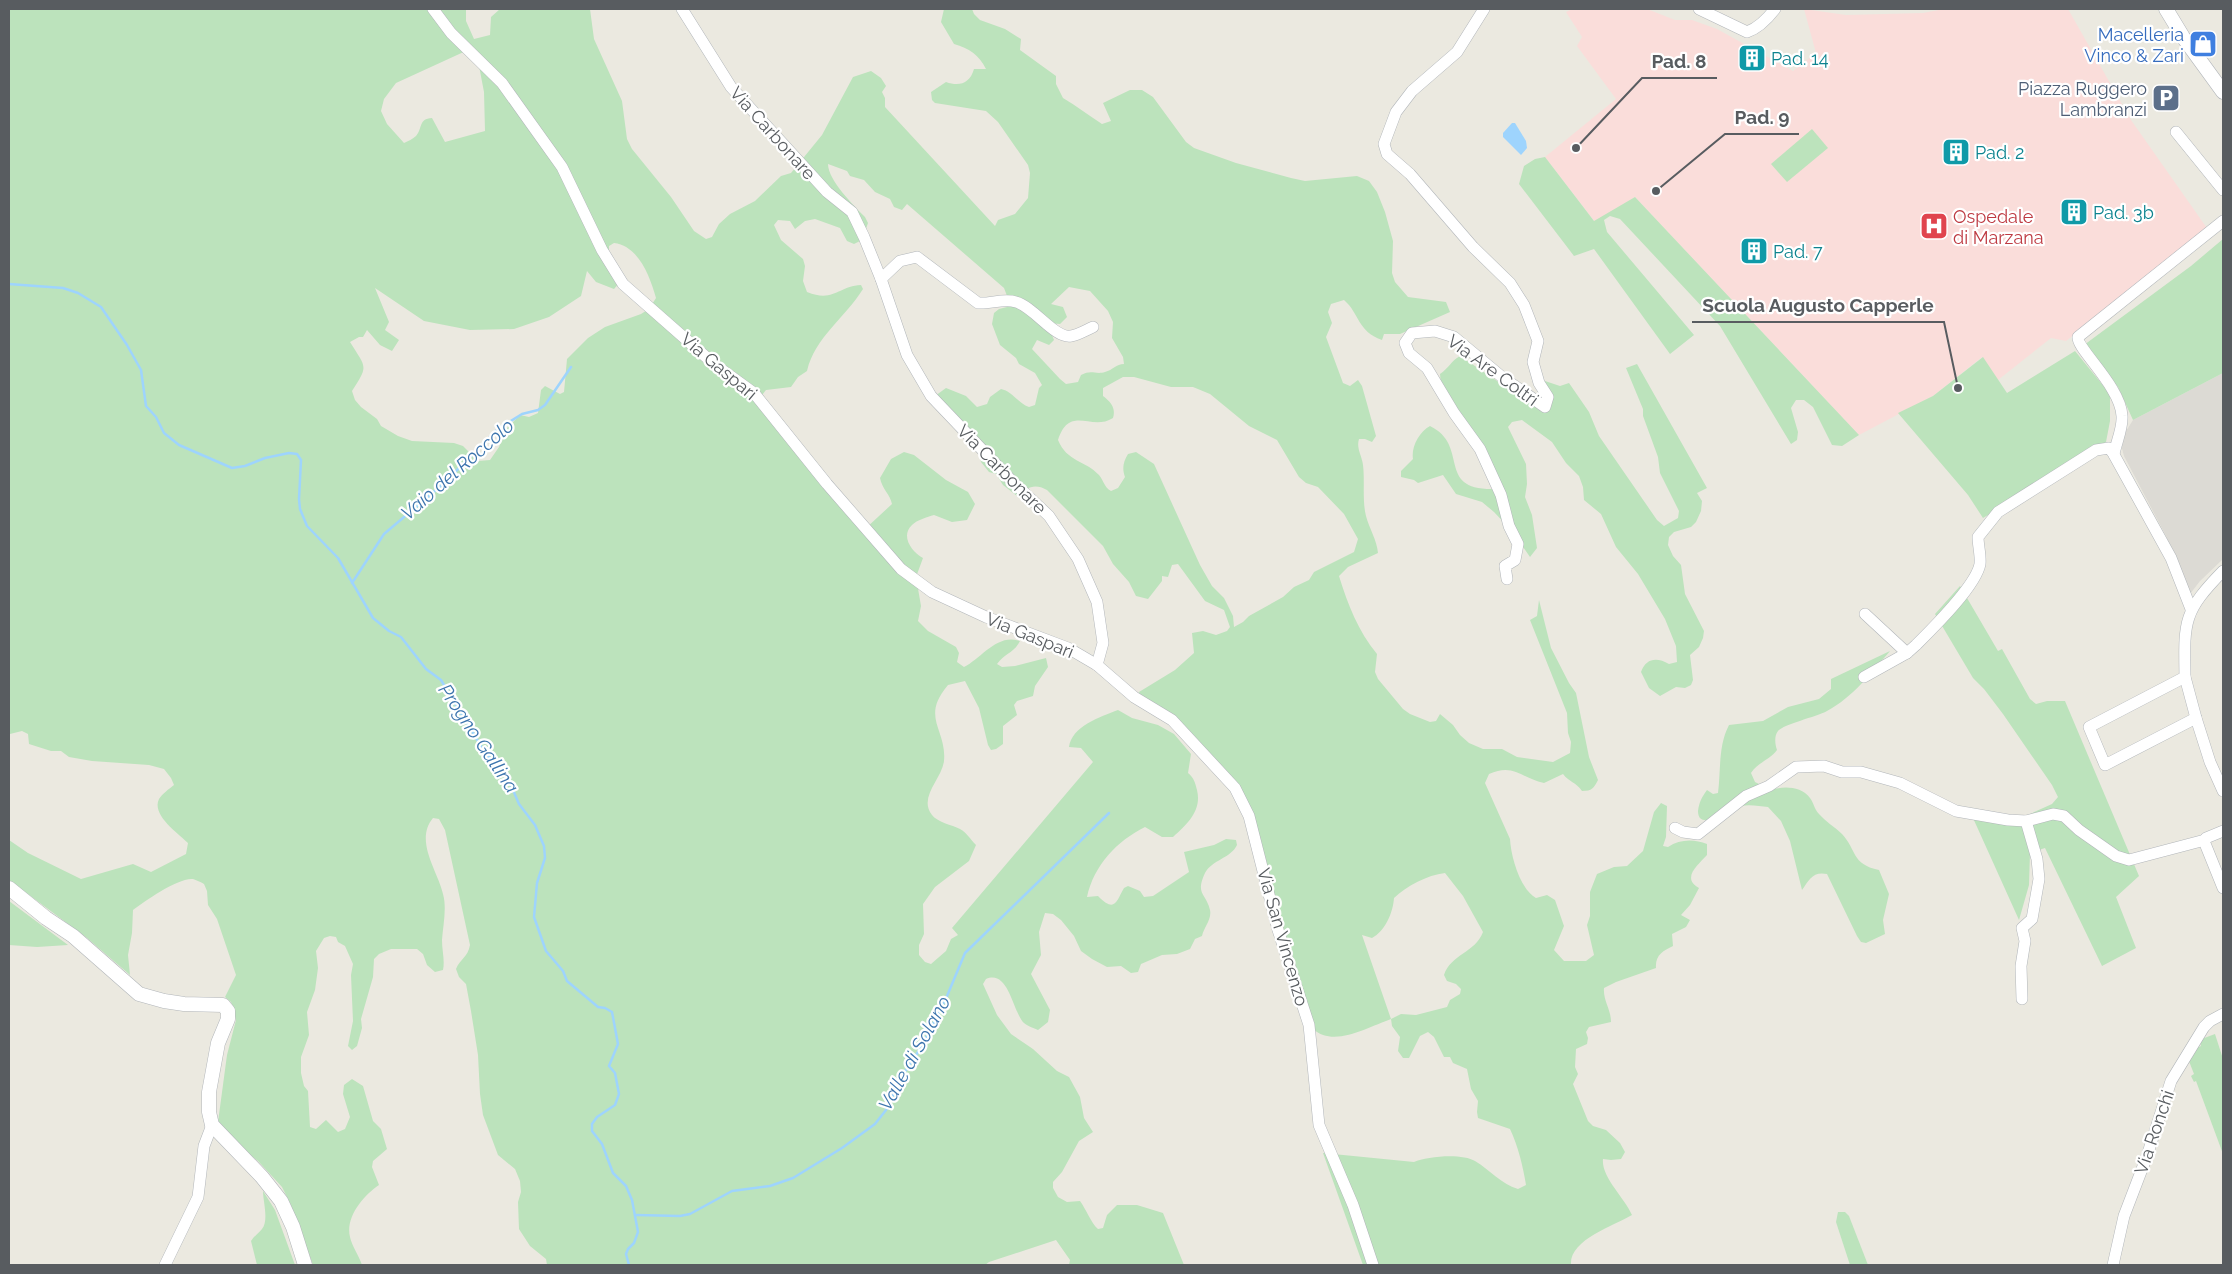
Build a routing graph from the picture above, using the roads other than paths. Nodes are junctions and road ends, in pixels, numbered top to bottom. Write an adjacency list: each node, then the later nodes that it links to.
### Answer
1 (433, 9): 21 (street, Via Gaspari)
2 (682, 9): 11 (street, Via Carbonare)
3 (1484, 9): 16 (street, Via Are Coltri)
4 (1699, 9): 5 (street)
5 (1775, 9)
6 (2166, 9): 7 (street)
7 (2223, 92)
8 (2176, 132): 9 (street)
9 (2223, 190)
10 (2223, 221): 13 (street)
11 (881, 279): 12 (street); 21 (street, Via Carbonare)
12 (1093, 327)
13 (2114, 454): 15 (street); 20 (street)
14 (2223, 571): 17 (street)
15 (2177, 572): 17 (street); 18 (street)
16 (1507, 579)
17 (2200, 595): 18 (street)
18 (2191, 609): 23 (street)
19 (1865, 614): 20 (street)
20 (1907, 653): 22 (street)
21 (1097, 666): 37 (street, Via San Vincenzo)
22 (1864, 677)
23 (2185, 677): 24 (street); 24 (street)
24 (2196, 718): 25 (street)
25 (2223, 791)
26 (2026, 821): 27 (street); 29 (street); 32 (street)
27 (1675, 828)
28 (2223, 831): 29 (street)
29 (2205, 840): 31 (street)
30 (9, 888): 34 (street)
31 (2223, 888)
32 (2022, 999)
33 (2223, 1014): 38 (street, Via Ronchi)
34 (212, 1125): 35 (street); 36 (street)
35 (165, 1265)
36 (305, 1265)
37 (1373, 1265)
38 (2113, 1265)

